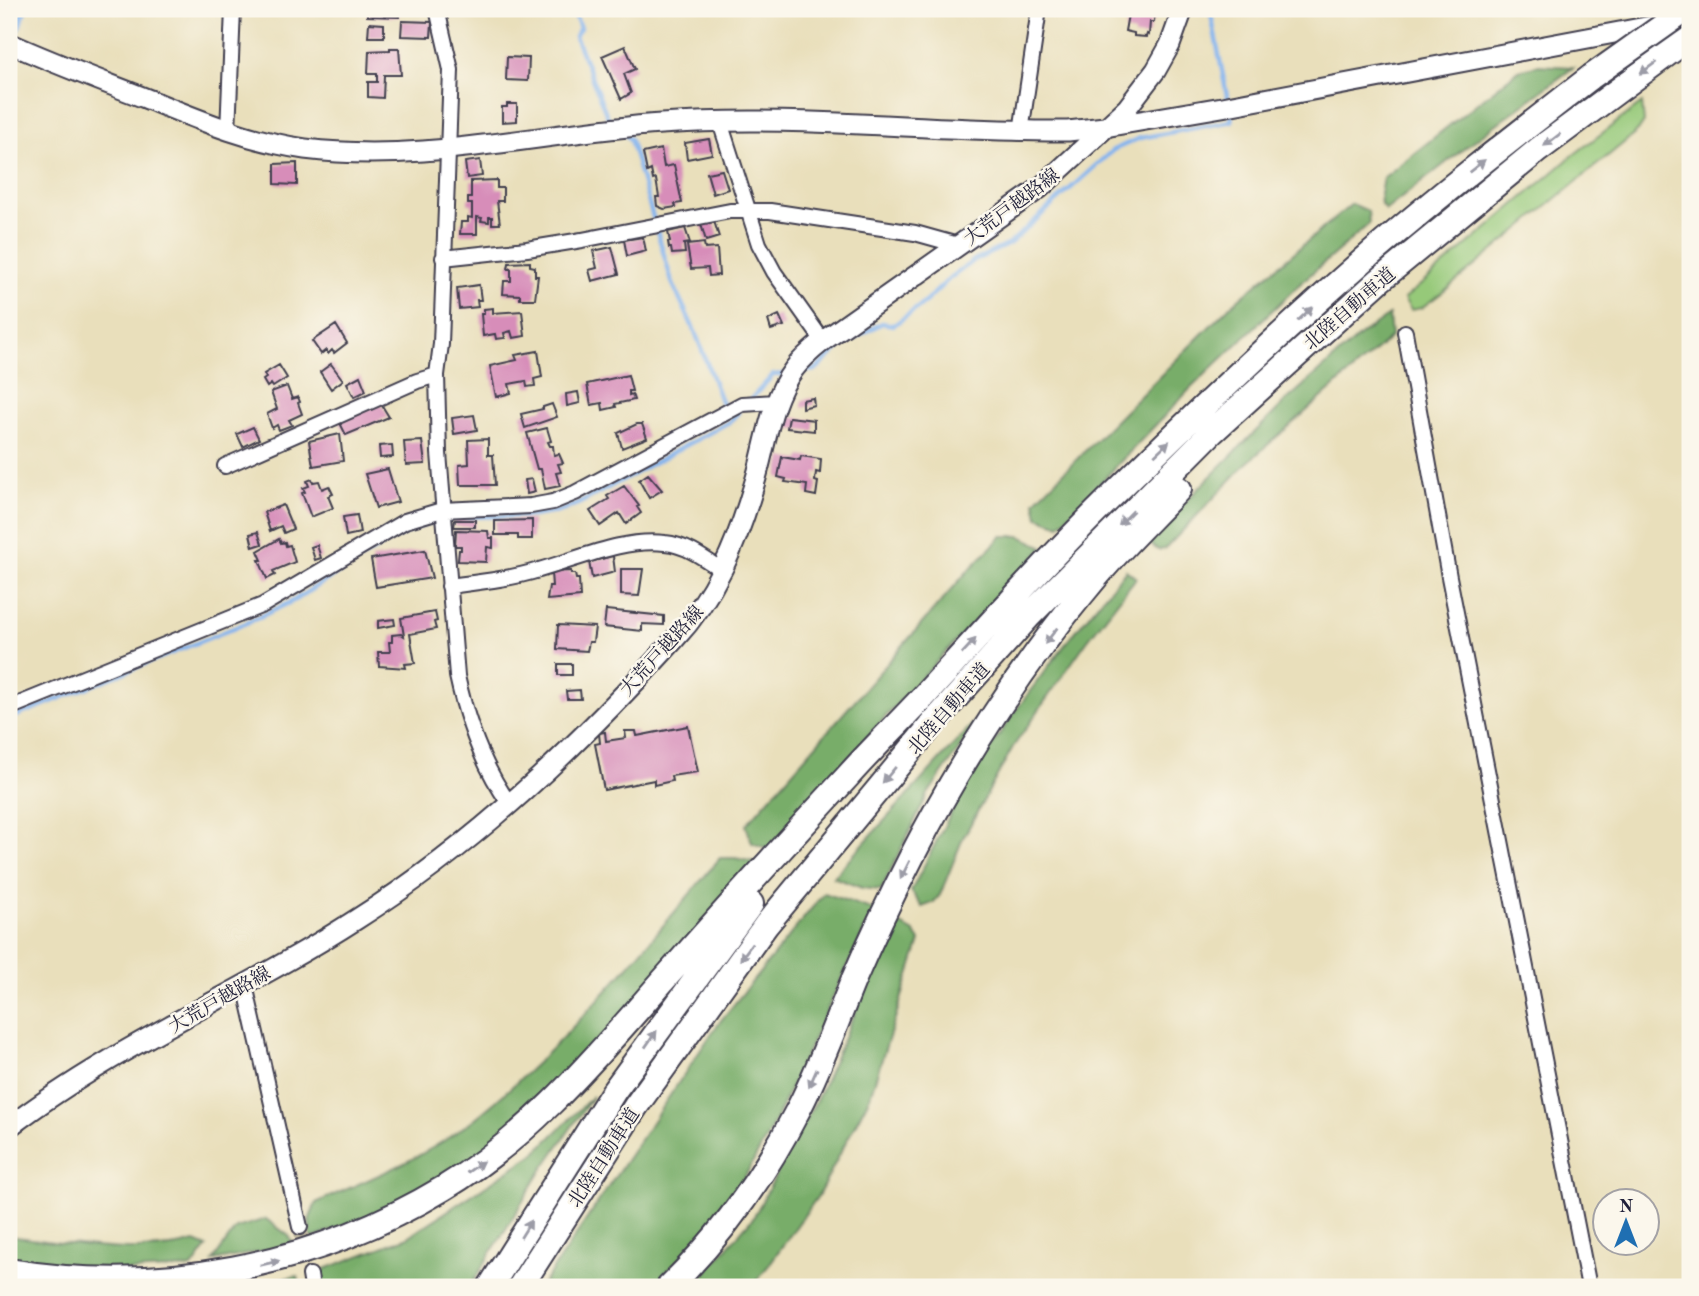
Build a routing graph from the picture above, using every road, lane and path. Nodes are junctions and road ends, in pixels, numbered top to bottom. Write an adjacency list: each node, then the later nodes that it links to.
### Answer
1 (233, 9): 11 (street)
2 (437, 9): 13 (street)
3 (1039, 9): 12 (street)
4 (1183, 9): 10 (street, 大荒戸越路線)
5 (1687, 9): 26 (highway, 北陸自動車道, one-way to 5, bridge)
6 (1690, 19): 10 (street)
7 (1690, 37): 14 (highway, 北陸自動車道, one-way to 14)
8 (15, 46): 11 (street)
9 (720, 122): 12 (street); 13 (street); 15 (street)
10 (1105, 127): 12 (street); 16 (street, 大荒戸越路線)
11 (228, 132): 13 (street)
12 (1021, 132)
13 (448, 149): 17 (street)
14 (1466, 208): 34 (highway, 北陸自動車道, one-way to 34); 35 (highway, 北陸自動車道, one-way to 35)
15 (747, 212): 16 (street); 17 (street); 19 (street)
16 (958, 246): 19 (street, 大荒戸越路線)
17 (443, 258): 20 (street)
18 (1405, 332): 36 (street)
19 (823, 341): 21 (street, 大荒戸越路線)
20 (438, 374): 22 (street); 23 (street)
21 (777, 402): 23 (street); 24 (street, 大荒戸越路線)
22 (225, 466)
23 (442, 510): 25 (street); 27 (street)
24 (723, 571): 25 (street); 28 (street, 大荒戸越路線)
25 (449, 586): 28 (street)
26 (924, 696): 32 (highway, 北陸自動車道, one-way to 26); 33 (highway, 北陸自動車道, one-way to 26)
27 (9, 708)
28 (509, 803): 29 (street, 大荒戸越路線)
29 (245, 985): 30 (street, 大荒戸越路線); 31 (street)
30 (9, 1127)
31 (300, 1227)
32 (9, 1271)
33 (491, 1287)
34 (520, 1287)
35 (669, 1287)
36 (1588, 1287)

